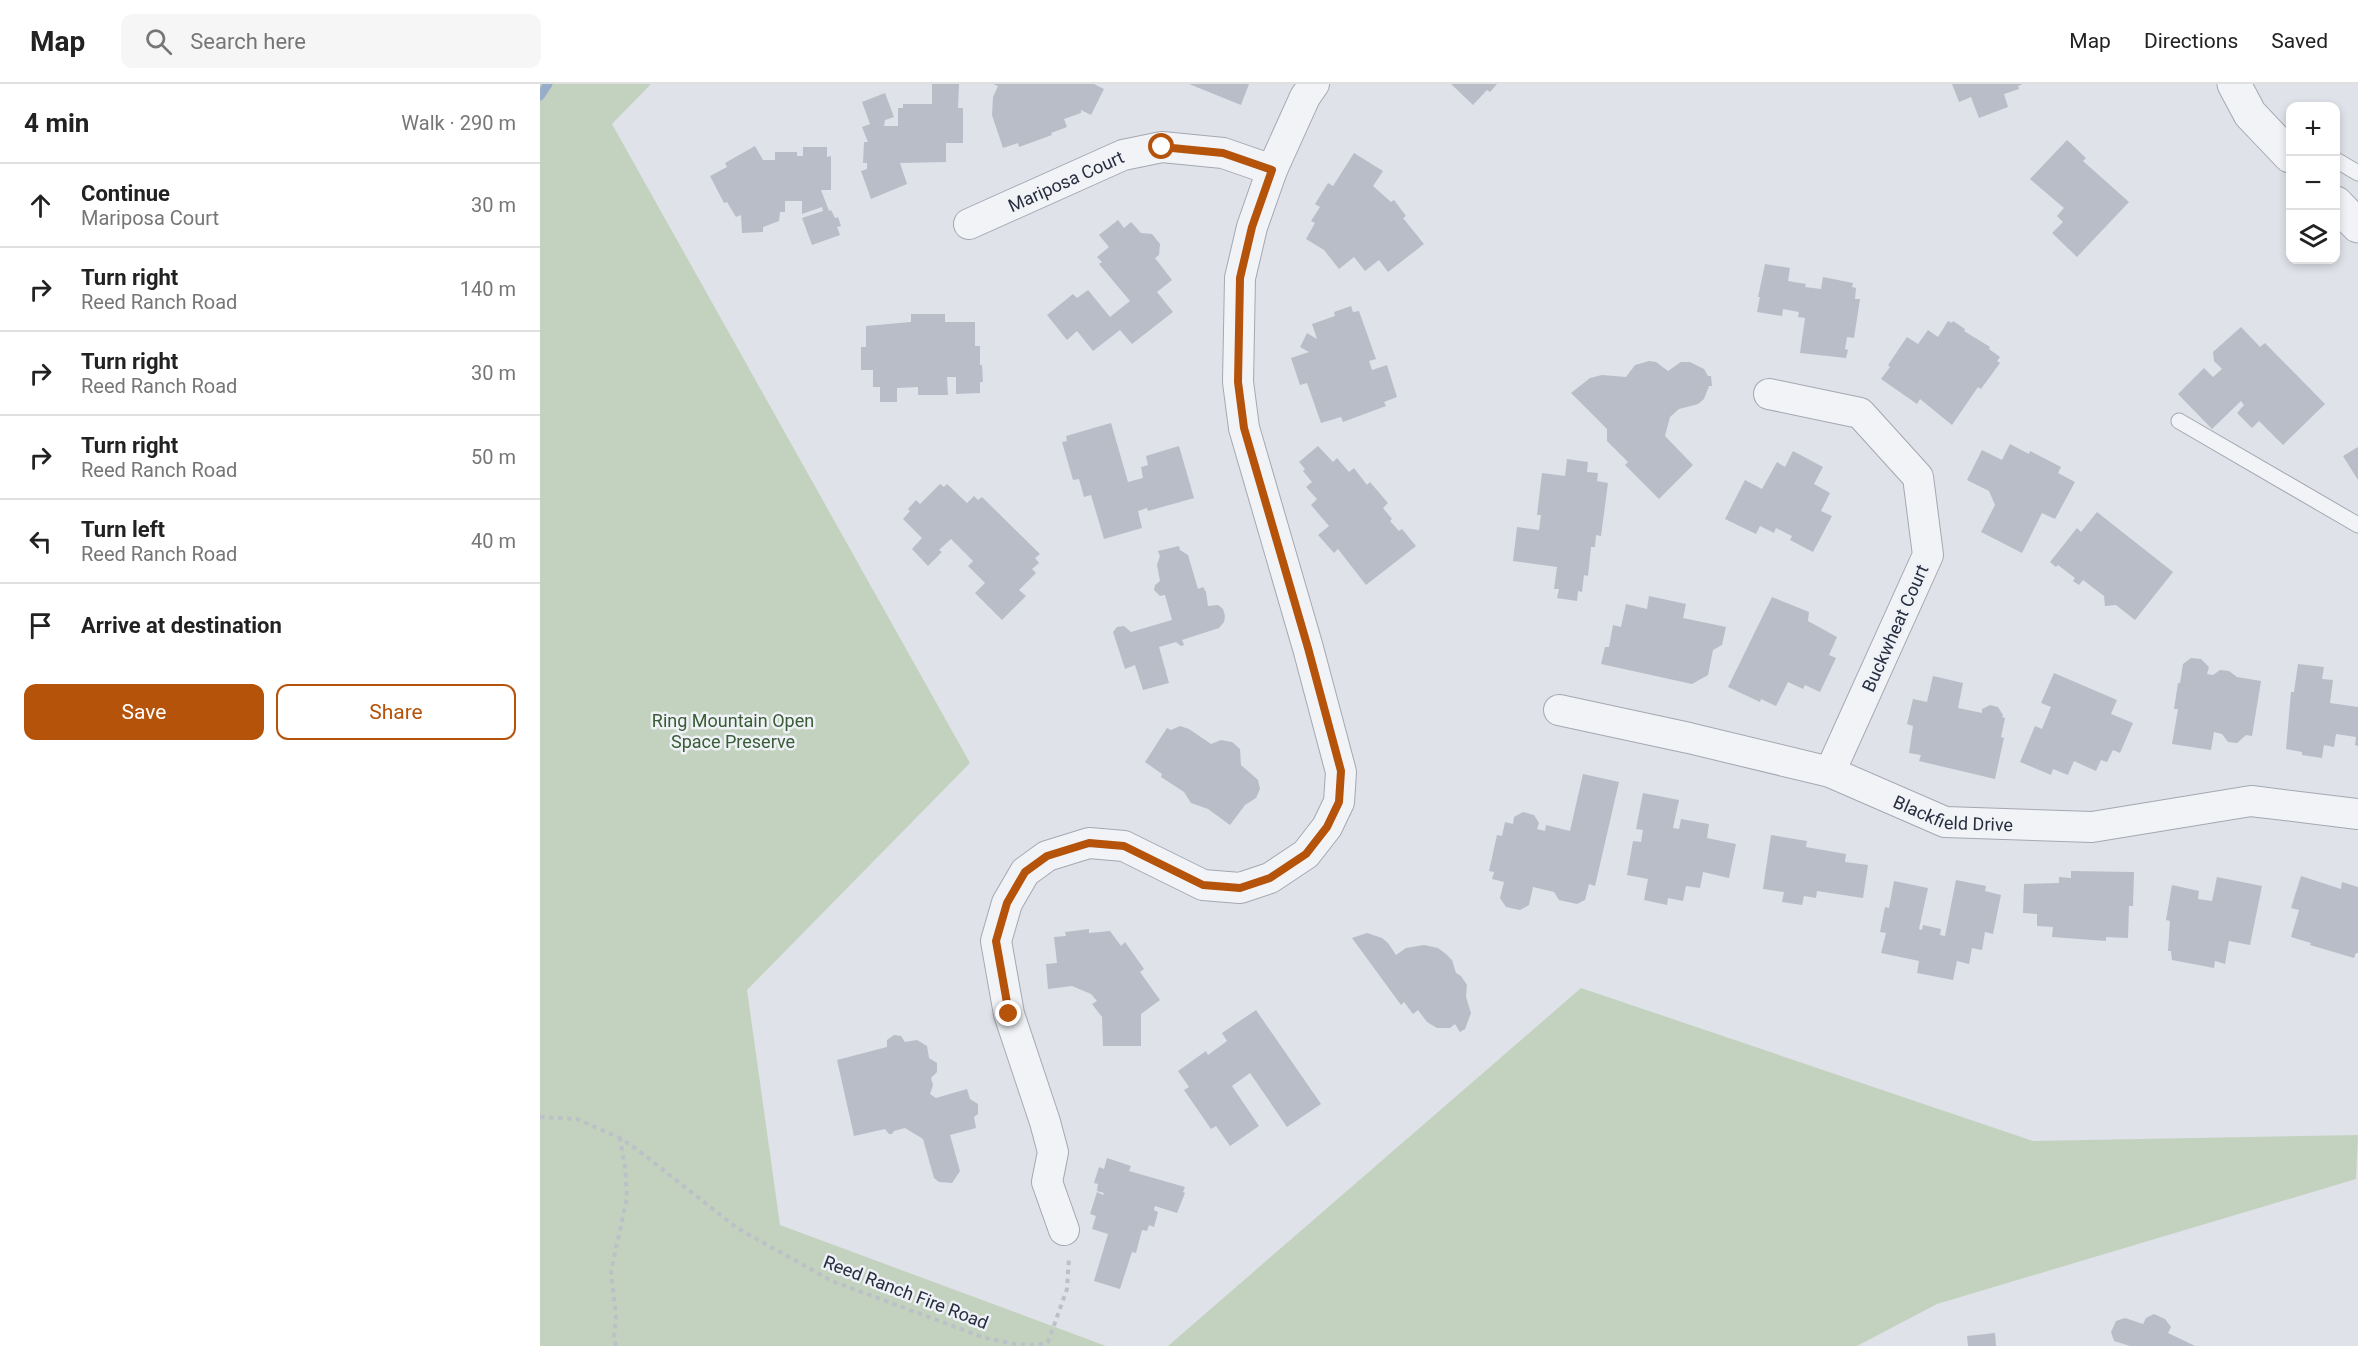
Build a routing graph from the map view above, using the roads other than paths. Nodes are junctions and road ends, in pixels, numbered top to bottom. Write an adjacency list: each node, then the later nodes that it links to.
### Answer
1 (1314, 84): 5 (street)
2 (2234, 84): 3 (street)
3 (2286, 152)
4 (2340, 162): 6 (lane)
5 (1272, 170): 8 (street, Mariposa Court); 16 (street)
6 (2358, 173)
7 (2340, 207): 9 (street)
8 (969, 224)
9 (2358, 226)
10 (1769, 394): 14 (street, Buckwheat Court)
11 (2179, 421): 12 (lane)
12 (2358, 525)
13 (1559, 710): 14 (street, Blackfield Drive)
14 (1830, 772): 15 (street, Blackfield Drive)
15 (2358, 814)
16 (1064, 1230)

